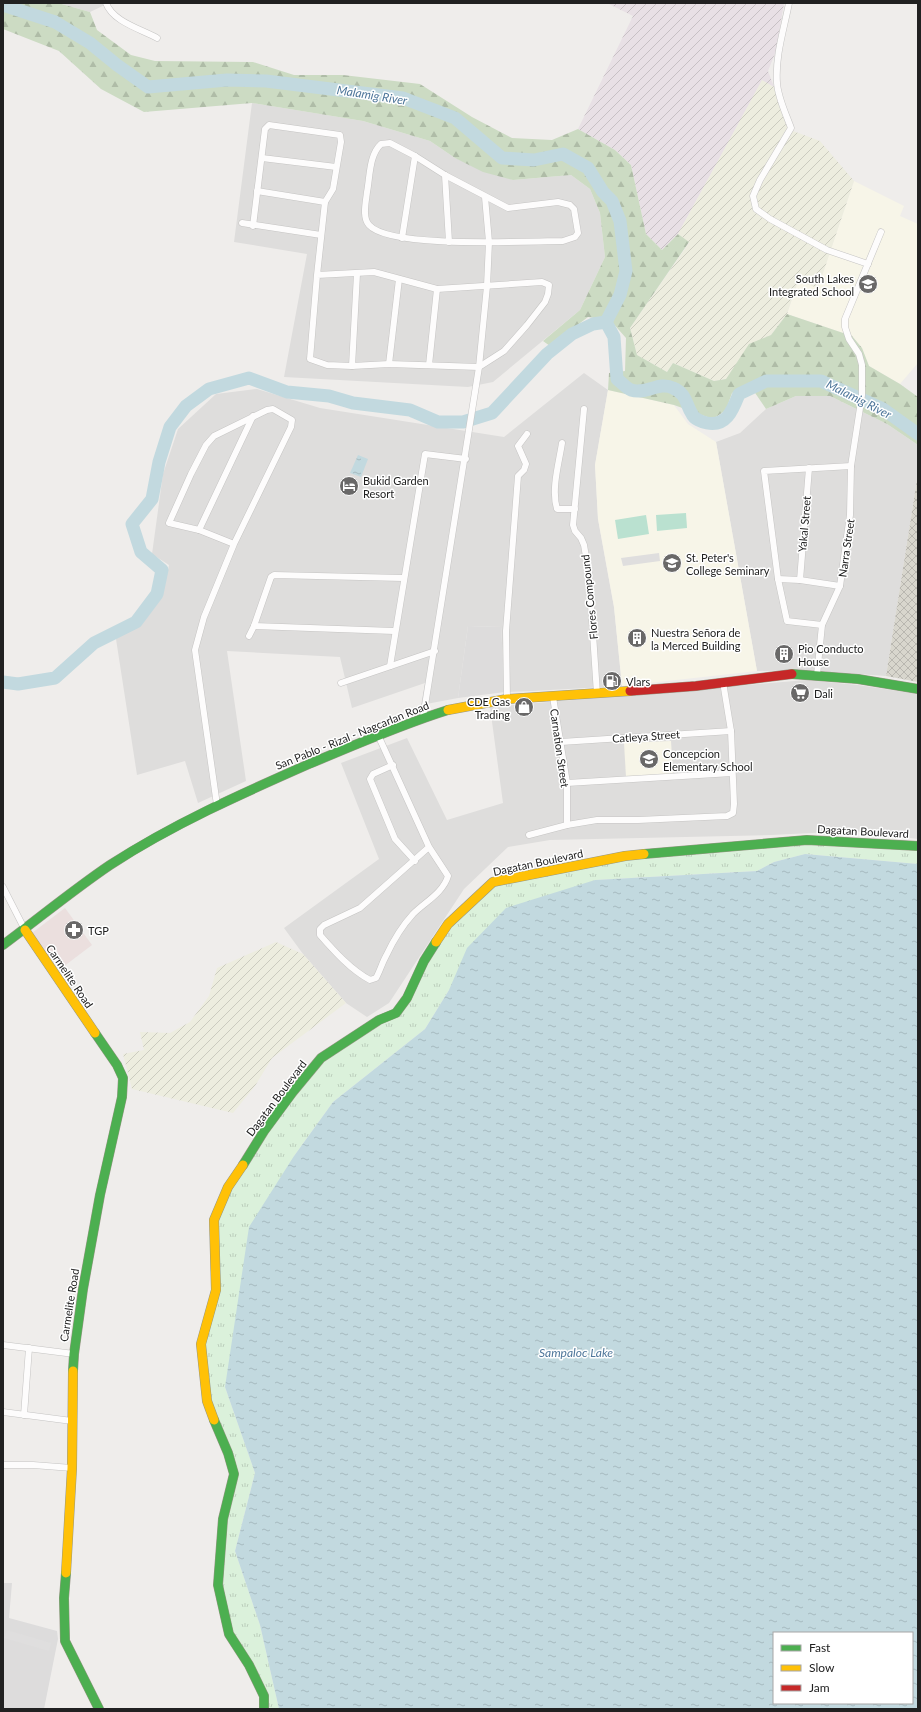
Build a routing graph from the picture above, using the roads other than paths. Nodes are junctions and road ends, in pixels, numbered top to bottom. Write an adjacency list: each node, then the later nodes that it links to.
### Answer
1 (106, 3): 3 (street)
2 (790, 3): 18 (street)
3 (157, 38)
4 (415, 156): 7 (street); 15 (street); 15 (street)
5 (262, 158): 6 (street); 6 (street); 8 (street)
6 (336, 167): 10 (street)
7 (445, 175): 9 (street); 16 (street)
8 (257, 191): 10 (street); 12 (street)
9 (485, 197): 17 (street); 17 (street)
10 (325, 202): 14 (street)
11 (242, 223): 12 (street)
12 (253, 226): 14 (street)
13 (882, 232): 18 (street, Narra Street)
14 (321, 235): 19 (street)
15 (402, 238): 16 (street)
16 (449, 242): 17 (street)
17 (488, 242): 22 (street)
18 (868, 264): 33 (street, Narra Street)
19 (316, 274): 20 (street); 26 (street)
20 (357, 274): 21 (street); 26 (street)
21 (399, 278): 23 (street); 24 (street)
22 (487, 286): 23 (street); 27 (street); 27 (street)
23 (437, 289): 25 (street)
24 (389, 364): 25 (street); 26 (street)
25 (429, 365): 27 (street)
26 (352, 366)
27 (479, 367): 32 (street)
28 (584, 408): 35 (street, Flores Compound)
29 (252, 416): 36 (street); 36 (street); 37 (street)
30 (527, 434): 54 (street)
31 (562, 443): 35 (street)
32 (466, 458): 38 (street); 46 (street)
33 (851, 466): 34 (street); 41 (street, Narra Street)
34 (809, 468): 39 (street); 40 (street, Yakal Street)
35 (575, 509): 52 (street, Flores Compound)
36 (199, 530): 37 (street)
37 (234, 544): 62 (street)
38 (403, 578): 43 (street); 44 (street)
39 (778, 579): 40 (street); 42 (street)
40 (800, 580): 41 (street)
41 (840, 586): 42 (street, Narra Street)
42 (822, 624): 48 (street, Narra Street)
43 (254, 626): 44 (street); 45 (street)
44 (394, 631): 47 (street)
45 (249, 636)
46 (434, 651): 47 (street); 55 (street)
47 (390, 666): 50 (street)
48 (817, 675): 49 (street, San Pablo - Rizal - Nagcarlan Road); 51 (street, San Pablo - Rizal - Nagcarlan Road)
49 (723, 682): 52 (street, San Pablo - Rizal - Nagcarlan Road); 56 (street)
50 (341, 683)
51 (918, 688)
52 (597, 694): 53 (street, San Pablo - Rizal - Nagcarlan Road)
53 (552, 696): 54 (street, San Pablo - Rizal - Nagcarlan Road); 58 (street, Carnation Street)
54 (507, 699): 55 (street, San Pablo - Rizal - Nagcarlan Road)
55 (424, 718): 57 (street, San Pablo - Rizal - Nagcarlan Road)
56 (731, 731): 58 (street, Catleya Street); 60 (street)
57 (378, 735): 59 (street); 62 (street, San Pablo - Rizal - Nagcarlan Road)
58 (561, 742): 61 (street, Carnation Street)
59 (393, 765): 66 (street); 67 (street)
60 (732, 773): 61 (street); 63 (street)
61 (567, 783): 63 (street, Carnation Street)
62 (217, 805): 69 (street, San Pablo - Rizal - Nagcarlan Road)
63 (566, 824): 64 (street)
64 (528, 835)
65 (918, 846): 80 (street, Dagatan Boulevard)
66 (429, 847): 67 (street); 67 (street)
67 (414, 861)
68 (3, 887): 69 (street)
69 (24, 930): 70 (street, San Pablo - Rizal - Nagcarlan Road); 73 (street, Carmelite Road)
70 (3, 945)
71 (3, 1345): 72 (street)
72 (29, 1348): 73 (street); 75 (street)
73 (74, 1354): 76 (street, Carmelite Road)
74 (3, 1412): 75 (street)
75 (24, 1414): 76 (street)
76 (72, 1421): 78 (street, Carmelite Road)
77 (3, 1465): 78 (street)
78 (72, 1468): 79 (street, Carmelite Road)
79 (99, 1709)
80 (264, 1709)

